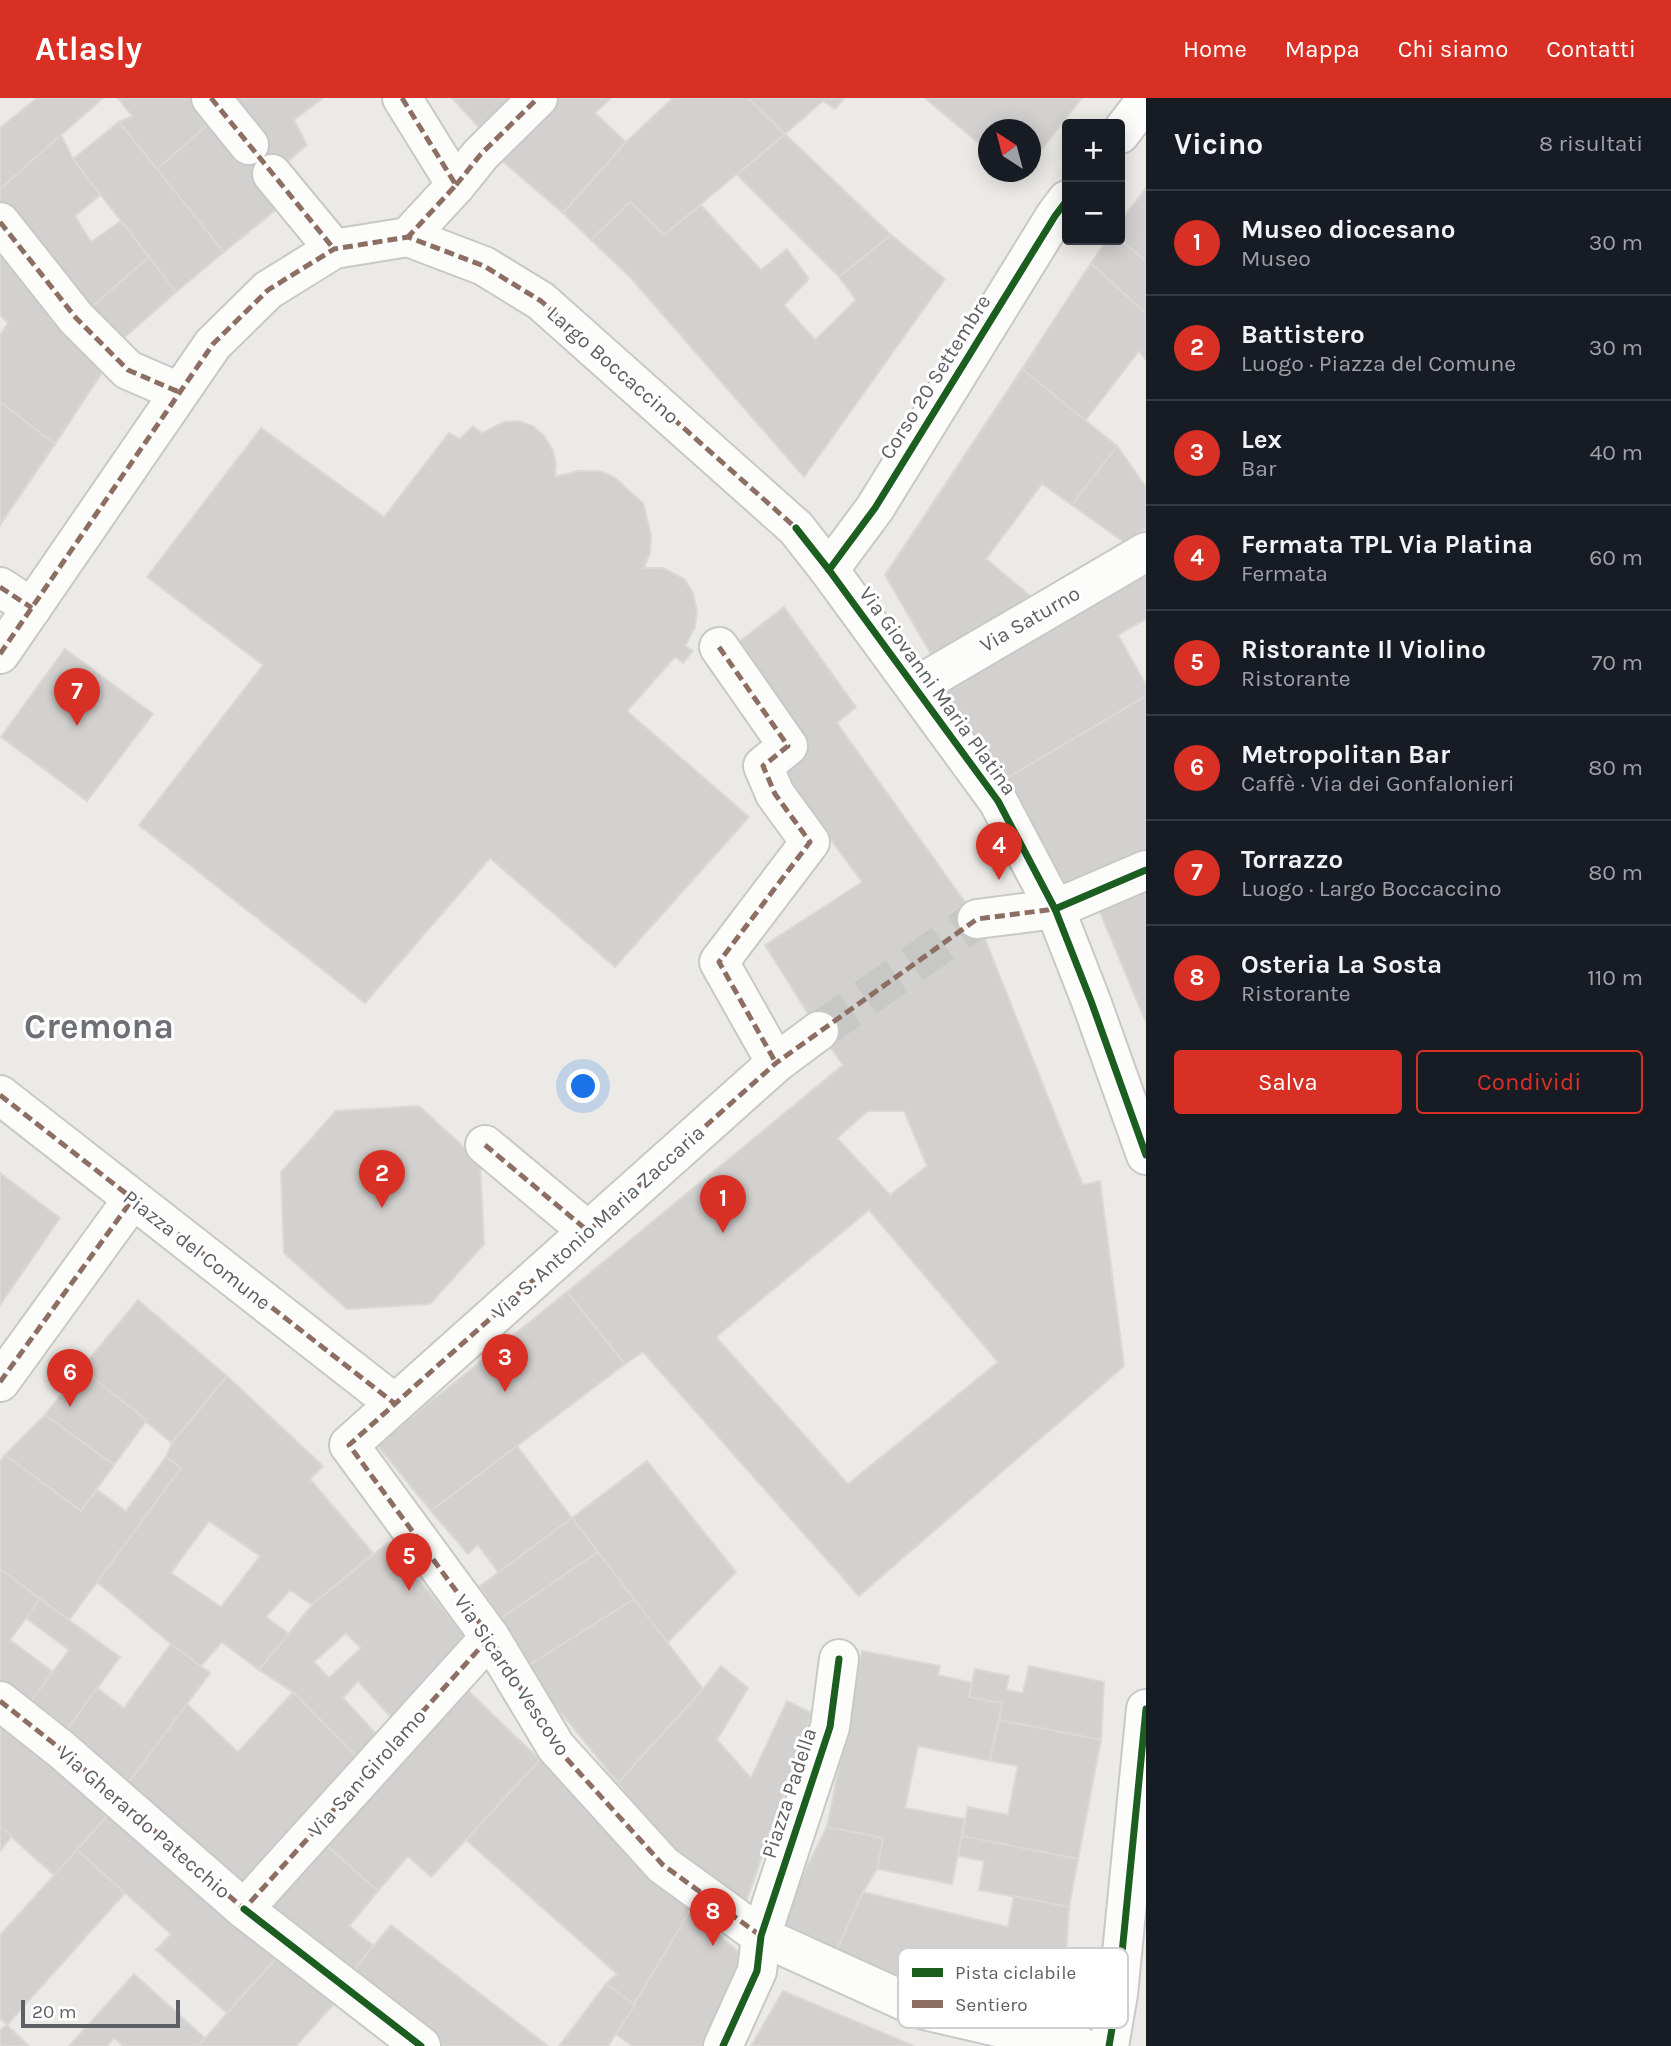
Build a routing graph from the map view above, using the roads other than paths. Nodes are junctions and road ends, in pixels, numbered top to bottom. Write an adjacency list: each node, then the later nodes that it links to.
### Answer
1 (211, 98): 6 (street)
2 (402, 98): 8 (street)
3 (538, 98): 8 (street)
4 (1146, 100): 5 (street)
5 (1125, 127)
6 (248, 145)
7 (272, 174): 12 (street)
8 (456, 185): 11 (street)
9 (1062, 207): 16 (street, Corso 20 Settembre)
10 (0, 222): 13 (street)
11 (408, 237): 12 (street); 14 (street, Largo Boccaccino)
12 (334, 249): 13 (street)
13 (179, 392): 18 (street)
14 (796, 528): 16 (street, Via Giovanni Maria Platina)
15 (1146, 552): 21 (street, Via Saturno)
16 (829, 570): 21 (street, Via Giovanni Maria Platina)
17 (0, 587): 18 (street)
18 (32, 608): 20 (street)
19 (719, 647): 26 (street)
20 (0, 654)
21 (915, 687): 23 (street, Via Giovanni Maria Platina)
22 (1146, 870): 23 (street)
23 (1055, 909): 24 (street); 29 (street, Via Giovanni Maria Platina)
24 (977, 919)
25 (818, 1031): 26 (street, Via S. Antonio Maria Zaccaria)
26 (776, 1063): 31 (street, Via S. Antonio Maria Zaccaria)
27 (0, 1095): 30 (street, Piazza del Comune)
28 (485, 1145): 31 (street)
29 (1146, 1155)
30 (132, 1200): 32 (street); 33 (street, Piazza del Comune)
31 (588, 1231): 33 (street, Via S. Antonio Maria Zaccaria)
32 (0, 1382)
33 (394, 1403): 34 (street, Via S. Antonio Maria Zaccaria)
34 (349, 1444): 35 (street, Via Sicardo Vescovo)
35 (490, 1637): 39 (street, Via San Girolamo); 40 (street, Via Sicardo Vescovo)
36 (839, 1659): 40 (street, Piazza Padella)
37 (0, 1701): 39 (street, Via Gherardo Patecchio)
38 (1146, 1709): 41 (street)
39 (244, 1909): 45 (street, Via Gherardo Patecchio)
40 (761, 1936): 42 (street, Via Sicardo Vescovo); 46 (street, Piazza Padella)
41 (1132, 1996)
42 (898, 1999)
43 (1002, 2028): 47 (street, Via Sicardo Vescovo)
44 (1117, 2028): 48 (street)
45 (421, 2046)
46 (723, 2046)
47 (1080, 2046)
48 (1108, 2046)

